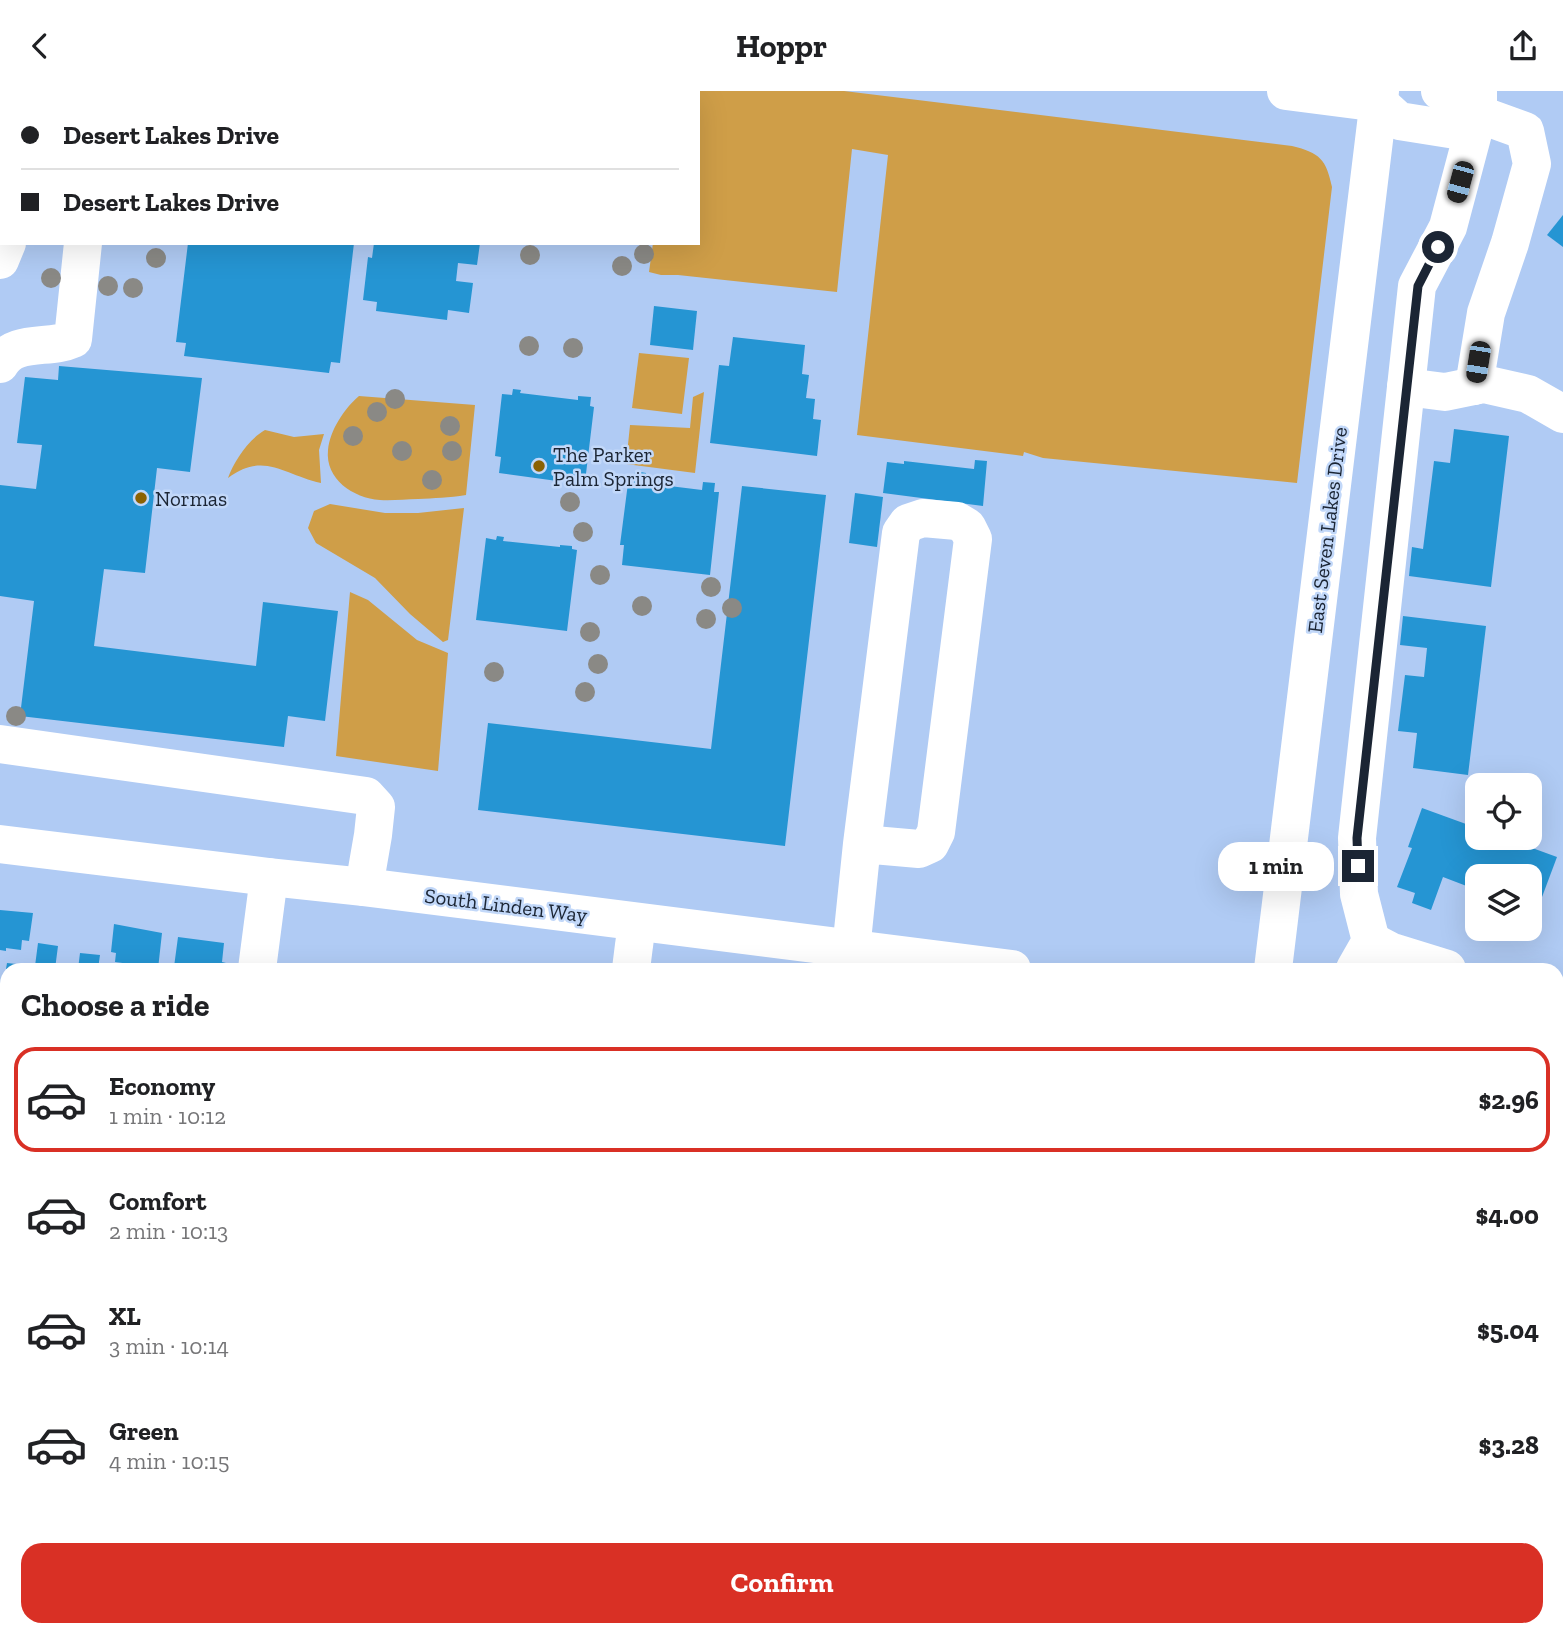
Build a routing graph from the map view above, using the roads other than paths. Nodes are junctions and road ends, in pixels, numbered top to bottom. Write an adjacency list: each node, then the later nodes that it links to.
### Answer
1 (1286, 91): 3 (street)
2 (1440, 91): 4 (street)
3 (1388, 101): 4 (street); 21 (street, East Seven Lakes Drive)
4 (1473, 112): 7 (street); 8 (street)
5 (83, 245): 6 (street)
6 (0, 365)
7 (1474, 386): 8 (street); 9 (street)
8 (1405, 387): 17 (street)
9 (1563, 414)
10 (0, 744): 14 (street)
11 (0, 844): 13 (street, South Linden Way)
12 (862, 844): 12 (street); 16 (street)
13 (269, 877): 14 (street, South Linden Way); 18 (street)
14 (364, 887): 15 (street, South Linden Way)
15 (637, 922): 16 (street, South Linden Way); 19 (street)
16 (851, 950): 20 (street, South Linden Way)
17 (1363, 955): 22 (street)
18 (258, 963)
19 (632, 963)
20 (961, 963)
21 (1274, 963)
22 (1428, 963)

